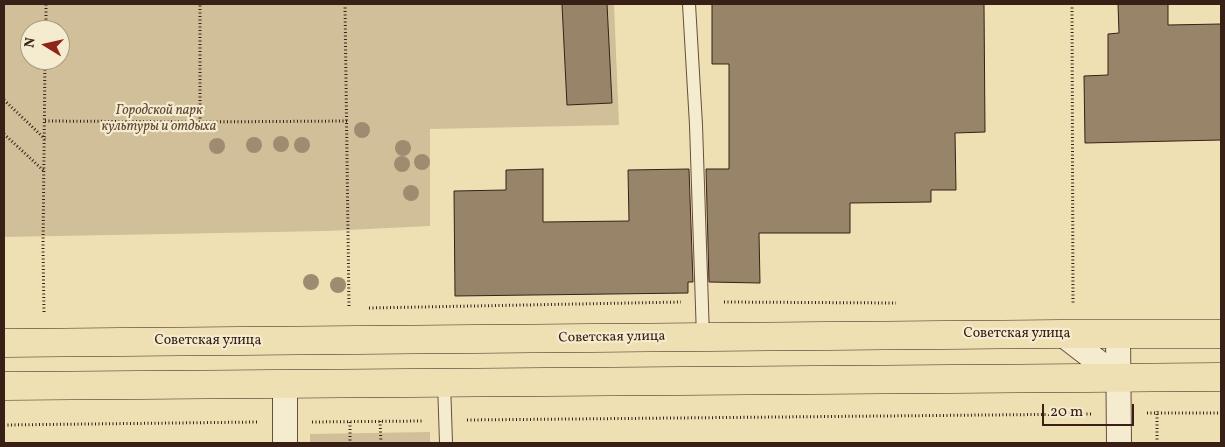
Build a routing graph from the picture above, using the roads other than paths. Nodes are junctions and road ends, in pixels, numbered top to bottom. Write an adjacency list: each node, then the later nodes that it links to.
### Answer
1 (689, 4): 5 (lane)
2 (1062, 334): 3 (main road, Советская улица); 5 (main road, Советская улица); 8 (street)
3 (1118, 334): 4 (main road, Советская улица); 8 (street)
4 (1221, 334)
5 (703, 337): 6 (main road, Советская улица)
6 (4, 343)
7 (1221, 377): 8 (main road)
8 (1119, 378): 9 (main road); 14 (street)
9 (444, 382): 10 (main road); 13 (lane)
10 (285, 384): 11 (main road); 12 (street)
11 (4, 386)
12 (285, 433)
13 (446, 443)
14 (1119, 443)

